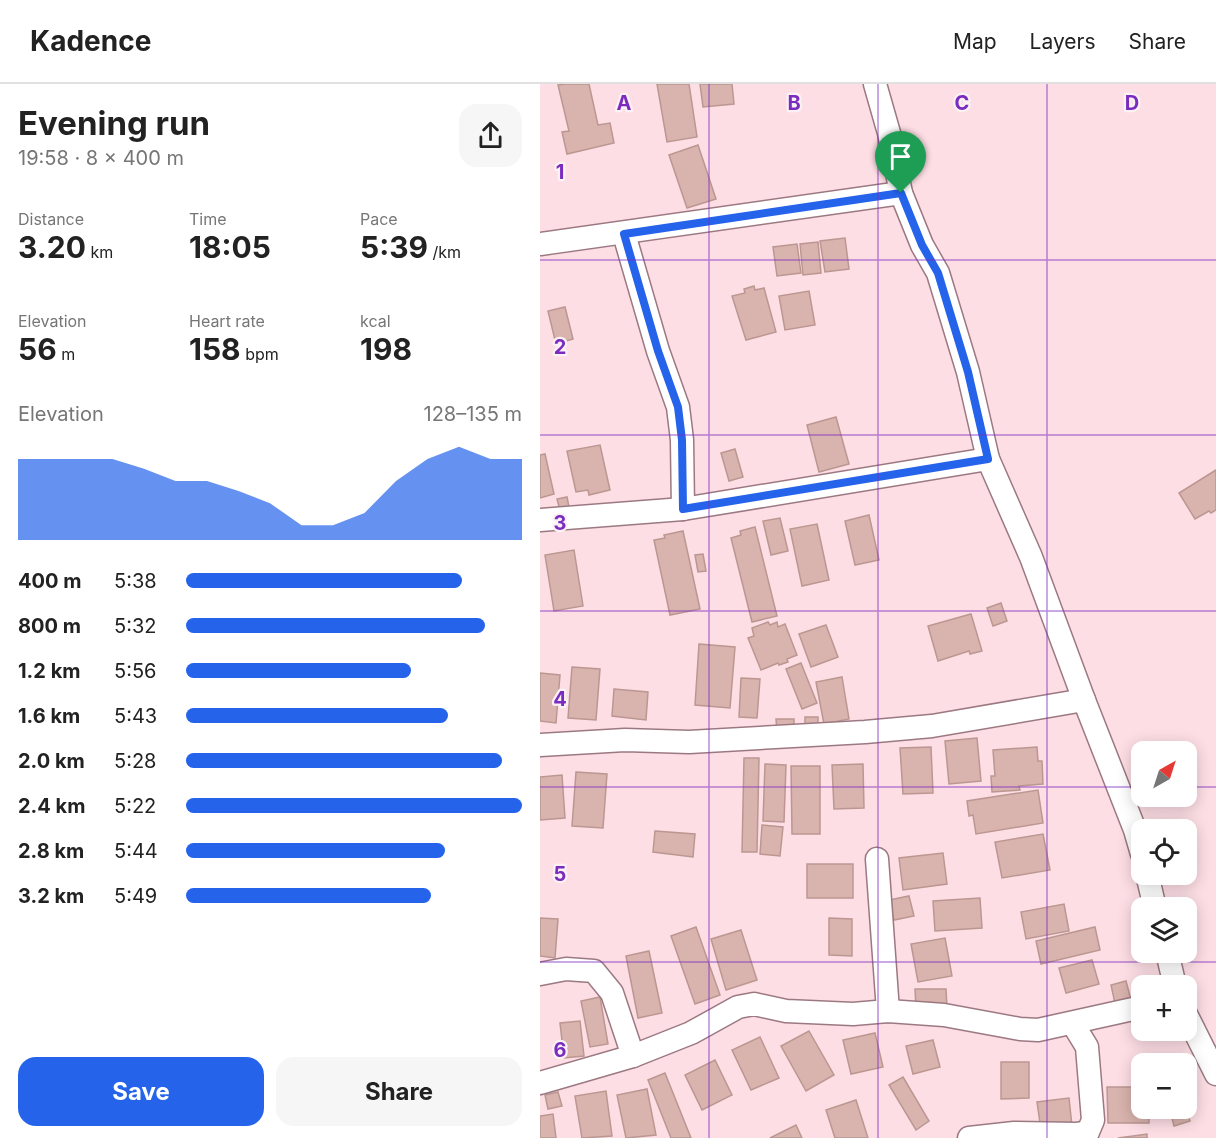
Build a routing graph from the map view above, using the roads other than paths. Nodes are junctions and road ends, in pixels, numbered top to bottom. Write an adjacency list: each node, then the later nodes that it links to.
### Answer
1 (875, 84): 2 (street)
2 (901, 193): 3 (street); 5 (street)
3 (624, 234): 4 (street); 6 (street)
4 (540, 244)
5 (988, 459): 6 (street); 8 (street)
6 (683, 509): 7 (street)
7 (540, 520)
8 (1083, 700): 9 (street); 10 (street)
9 (540, 745)
10 (1131, 820)
11 (877, 859): 14 (street)
12 (540, 974): 17 (street)
13 (1131, 1010): 15 (street)
14 (888, 1011): 15 (street); 17 (street)
15 (1073, 1024): 20 (street)
16 (1197, 1036): 18 (street)
17 (633, 1056): 19 (street)
18 (1216, 1074)
19 (540, 1083)
20 (969, 1138)

